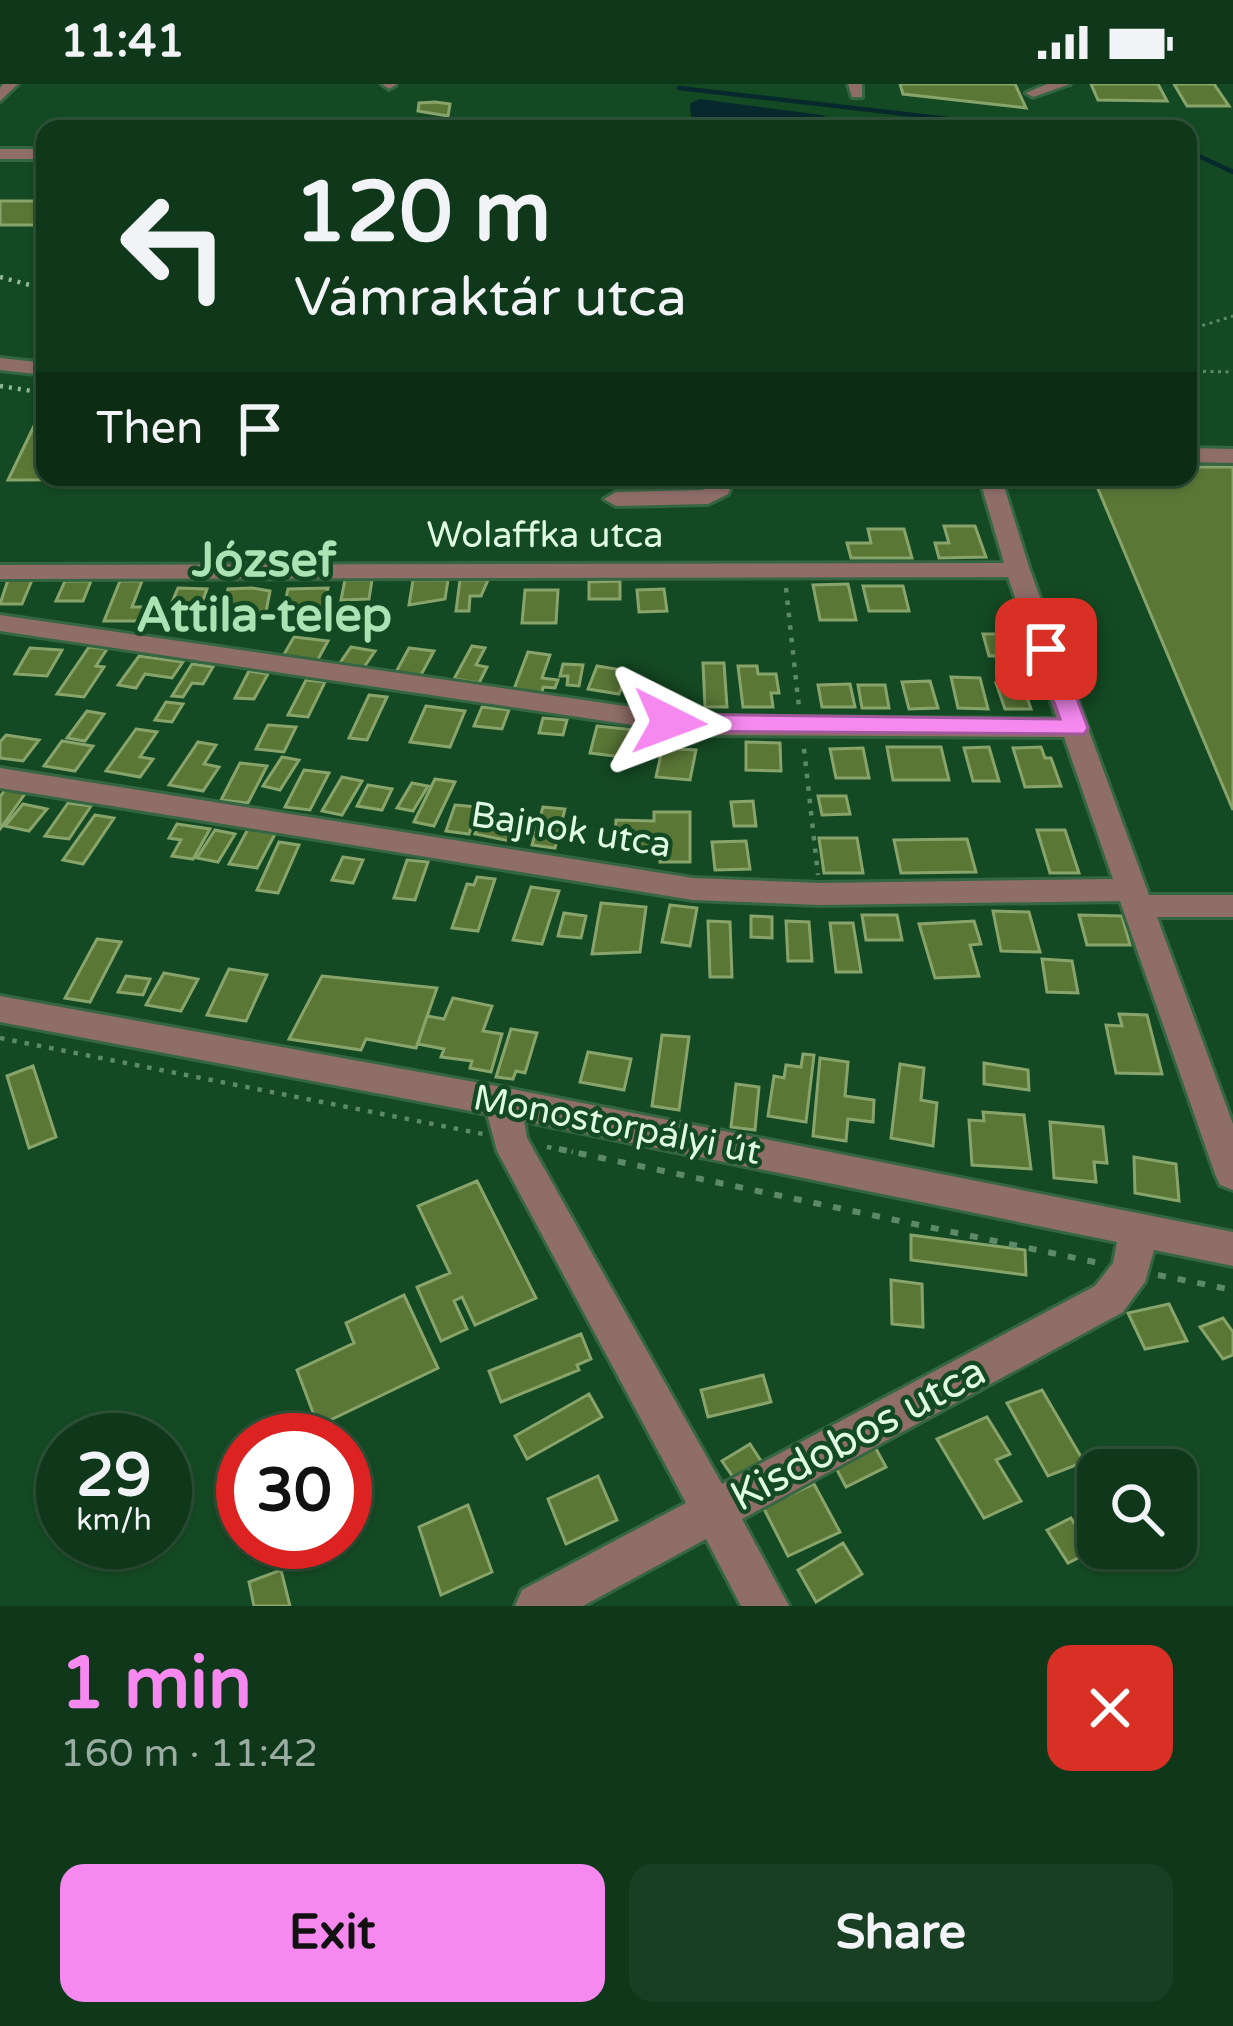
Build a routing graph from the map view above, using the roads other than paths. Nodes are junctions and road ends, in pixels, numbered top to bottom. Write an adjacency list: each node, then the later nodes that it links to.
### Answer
1 (11, 84): 4 (street)
2 (1063, 84): 3 (street)
3 (1033, 93)
4 (0, 97)
5 (0, 154): 6 (street)
6 (36, 154)
7 (0, 364): 8 (street)
8 (36, 368)
9 (1197, 455): 10 (street)
10 (1233, 456)
11 (721, 486): 13 (street)
12 (992, 486): 14 (street)
13 (616, 499)
14 (1018, 570): 15 (street, Wolaffka utca); 17 (street)
15 (0, 572)
16 (0, 623): 17 (street)
17 (1075, 728): 19 (street)
18 (0, 778): 19 (street, Bajnok utca)
19 (1138, 898): 20 (street, Bajnok utca); 23 (street)
20 (1232, 907)
21 (0, 1009): 22 (street, Monostorpályi út)
22 (506, 1121): 24 (street, Monostorpályi út); 26 (street)
23 (1233, 1174)
24 (1139, 1229): 25 (street, Monostorpályi út); 26 (street, Kisdobos utca)
25 (1233, 1249)
26 (718, 1509): 27 (street, Kisdobos utca); 28 (street)
27 (538, 1606)
28 (766, 1606)

